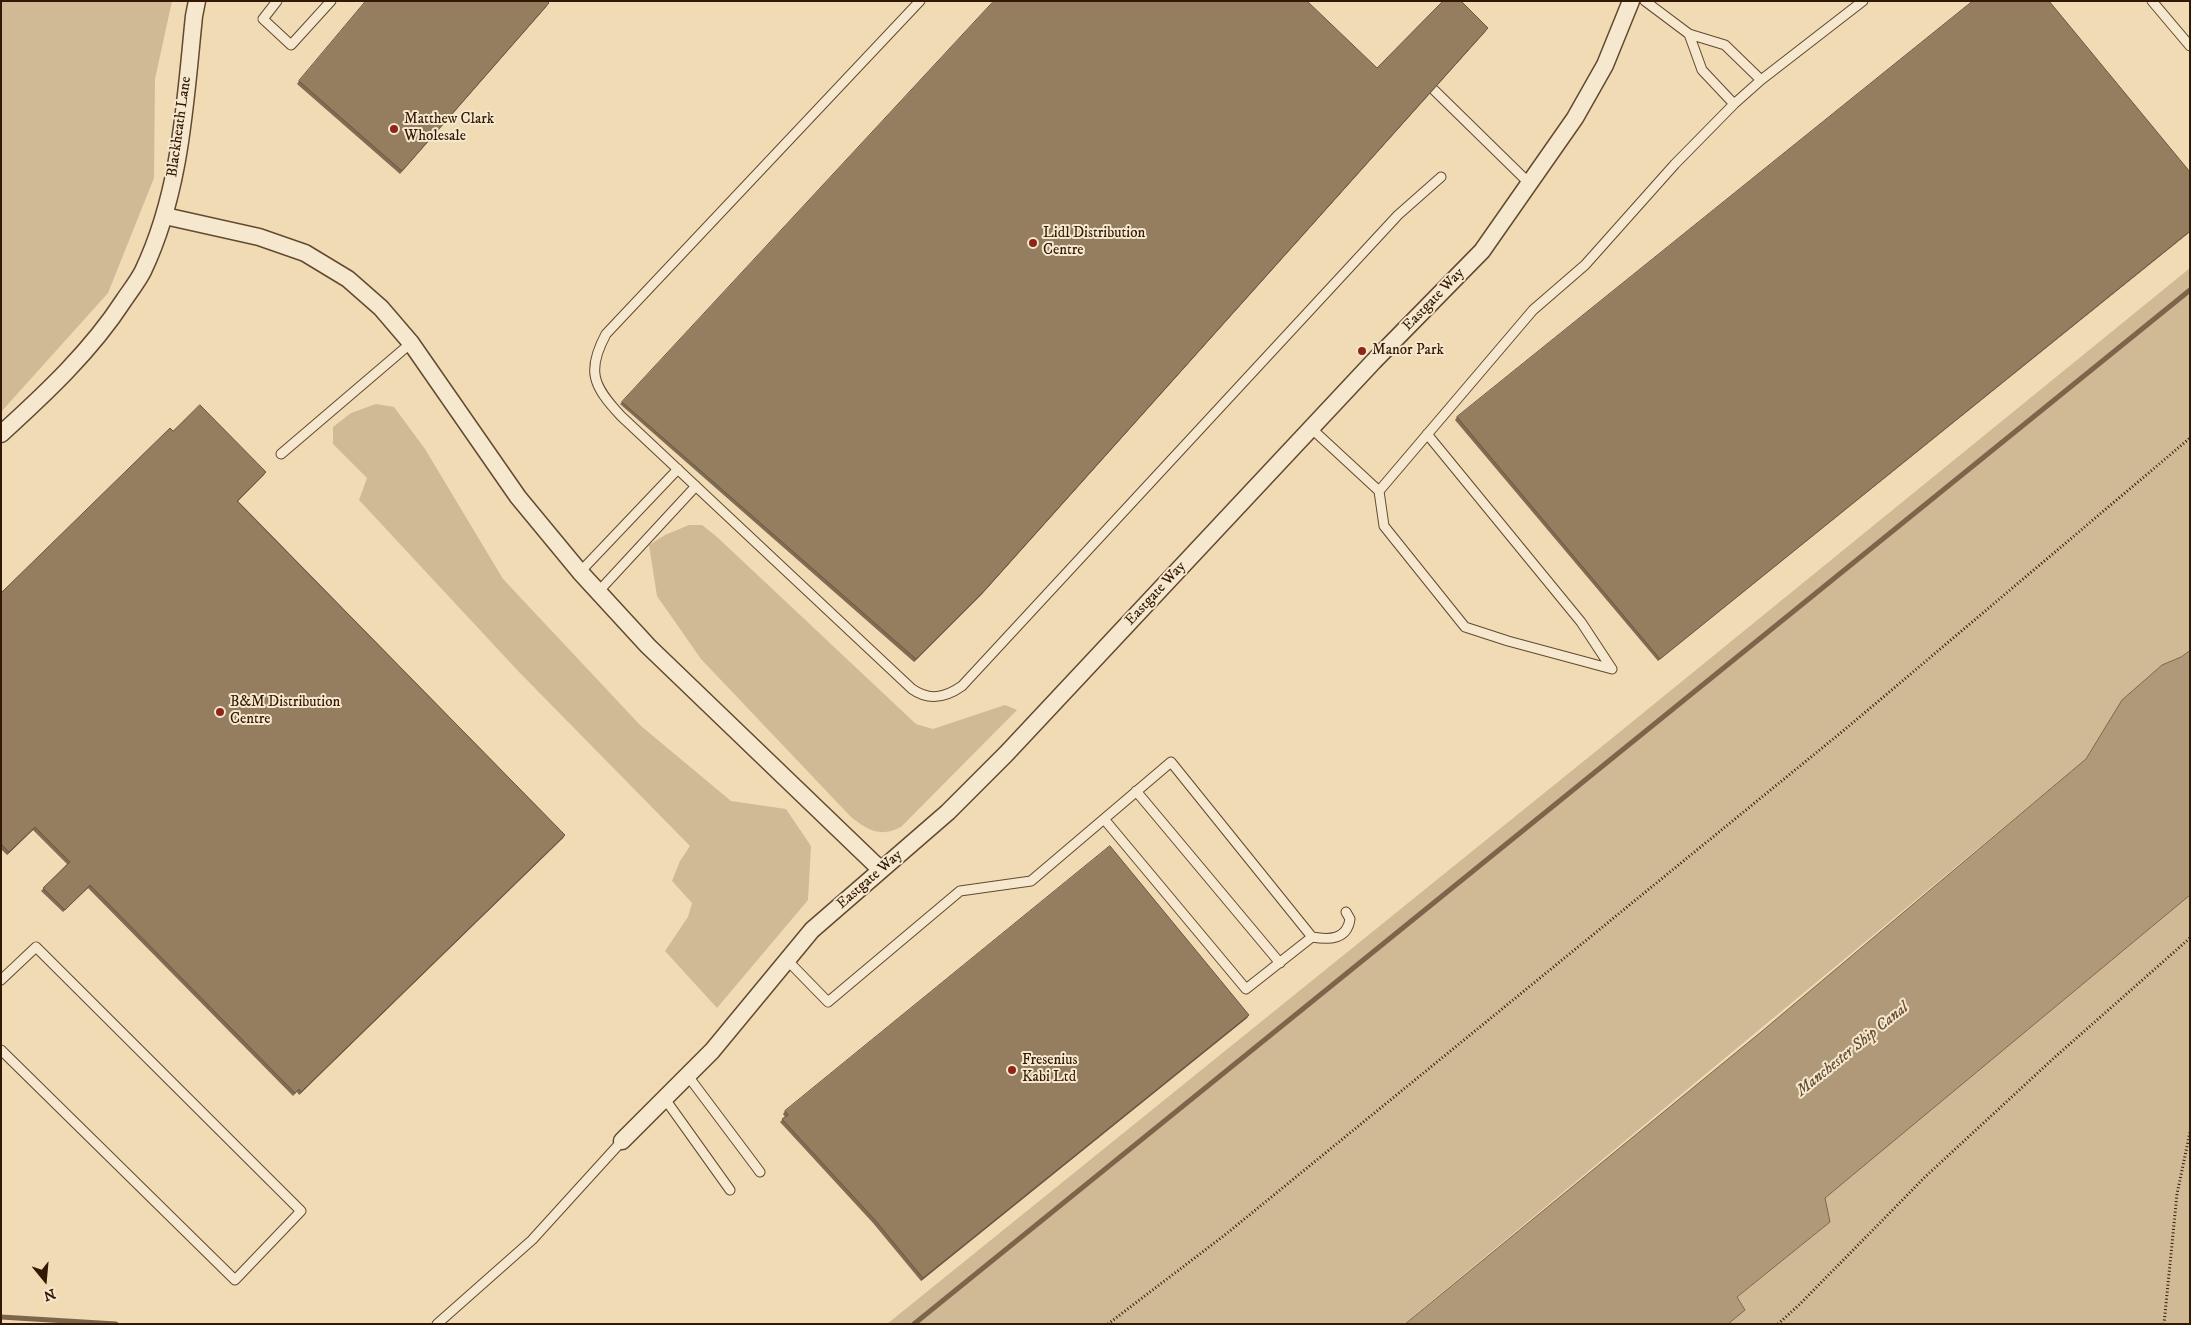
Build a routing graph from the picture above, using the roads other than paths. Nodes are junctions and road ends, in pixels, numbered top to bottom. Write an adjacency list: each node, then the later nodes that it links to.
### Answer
1 (197, 1): 16 (street, Blackheath Lane)
2 (276, 1): 3 (lane)
3 (332, 1)
4 (920, 1): 22 (lane)
5 (1631, 1): 15 (street, Eastgate Way)
6 (1645, 1): 9 (lane)
7 (1863, 1): 11 (lane)
8 (2152, 1): 10 (lane)
9 (1689, 34): 11 (lane); 13 (lane)
10 (2190, 46)
11 (1762, 80): 13 (lane)
12 (1433, 90): 15 (lane)
13 (1734, 104): 20 (lane)
14 (1441, 177): 23 (lane)
15 (1530, 184): 18 (street, Eastgate Way)
16 (165, 216): 17 (street); 19 (street, Blackheath Lane)
17 (411, 343): 21 (lane); 25 (street)
18 (1312, 429): 24 (lane); 29 (street, Eastgate Way)
19 (1, 434)
20 (1427, 434): 24 (lane); 24 (lane)
21 (281, 454)
22 (678, 469): 23 (lane); 25 (lane)
23 (696, 486): 26 (lane)
24 (1379, 490)
25 (580, 572): 26 (street)
26 (598, 592): 29 (street)
27 (1136, 792): 28 (lane); 31 (lane); 33 (lane)
28 (1104, 819): 32 (lane); 33 (lane)
29 (881, 870): 32 (street, Eastgate Way)
30 (1346, 912): 31 (lane)
31 (1312, 937): 33 (lane)
32 (787, 960): 36 (street, Eastgate Way)
33 (1280, 962)
34 (1, 980): 35 (lane)
35 (1, 1050)
36 (688, 1076): 37 (street, Eastgate Way); 39 (lane)
37 (665, 1099): 38 (street, Eastgate Way); 40 (lane)
38 (622, 1141): 41 (lane)
39 (760, 1172)
40 (730, 1190)
41 (437, 1324)

